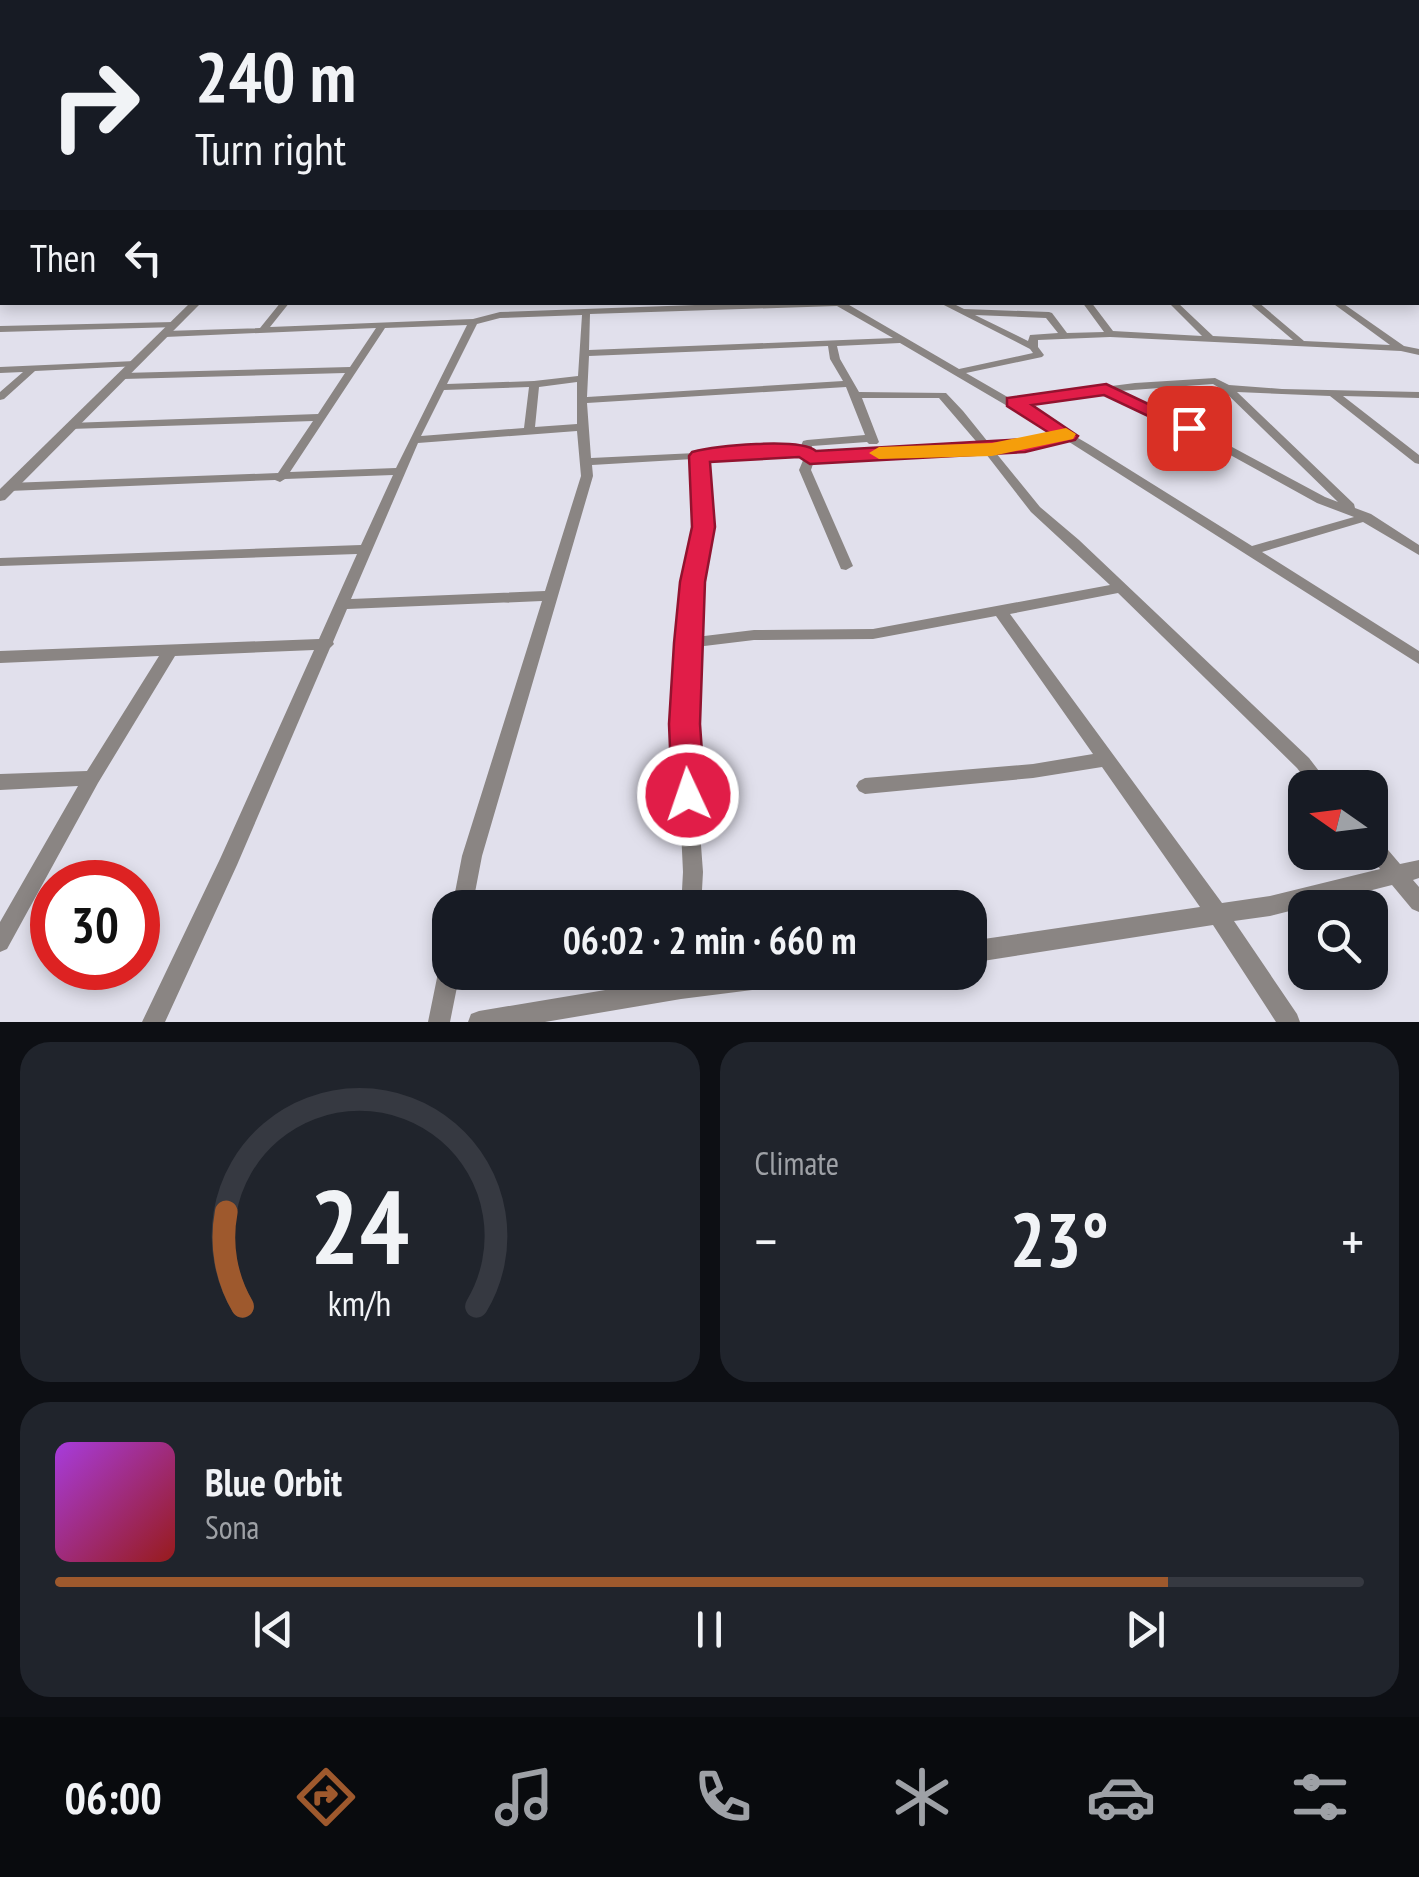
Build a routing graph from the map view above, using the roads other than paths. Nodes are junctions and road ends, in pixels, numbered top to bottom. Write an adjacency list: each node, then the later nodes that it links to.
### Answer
1 (194, 305): 18 (street)
2 (284, 305): 19 (street)
3 (503, 305): 14 (street)
4 (697, 305): 11 (street)
5 (842, 305): 23 (street)
6 (948, 305): 12 (street)
7 (1088, 305): 20 (street)
8 (1175, 305): 22 (street)
9 (1256, 305): 25 (street)
10 (1339, 305): 27 (street)
11 (650, 306): 13 (street)
12 (962, 312): 21 (street); 26 (street)
13 (586, 313): 14 (street); 29 (street)
14 (500, 315): 15 (street)
15 (473, 322): 16 (street); 38 (street)
16 (382, 326): 19 (street); 33 (street)
17 (0, 329): 18 (street)
18 (169, 330): 19 (street); 30 (street)
19 (263, 330)
20 (1110, 334): 21 (street); 22 (street)
21 (1065, 336): 26 (street)
22 (1210, 338): 25 (street)
23 (900, 341): 24 (street); 34 (street)
24 (832, 342): 29 (street); 41 (street)
25 (1300, 342): 27 (street)
26 (1033, 348): 34 (street)
27 (1401, 348): 28 (street)
28 (1417, 350)
29 (586, 352): 36 (street)
30 (135, 364): 31 (street); 35 (street)
31 (32, 369): 32 (street); 44 (street)
32 (0, 370)
33 (353, 370): 35 (street); 47 (street)
34 (958, 372): 46 (street)
35 (124, 376): 48 (street)
36 (582, 378): 37 (street); 45 (street)
37 (534, 384): 38 (street); 50 (street)
38 (442, 388): 53 (street)
39 (1227, 388): 40 (street); 42 (street); 63 (street)
40 (1106, 389): 46 (street); 63 (street)
41 (853, 390): 45 (street); 52 (street); 54 (street)
42 (1332, 393): 43 (street); 58 (street)
43 (1419, 395)
44 (0, 397)
45 (582, 400): 49 (street)
46 (1013, 402): 51 (street)
47 (322, 416): 48 (street); 61 (street)
48 (70, 426): 62 (street)
49 (584, 428): 50 (street); 59 (street)
50 (529, 432): 53 (street)
51 (1068, 436): 54 (street); 65 (street)
52 (872, 438): 55 (street); 56 (street)
53 (414, 440): 60 (street)
54 (992, 450): 55 (street); 69 (street)
55 (879, 453): 56 (street)
56 (808, 454): 57 (street); 68 (street)
57 (699, 456): 59 (street); 73 (street)
58 (1419, 461)
59 (586, 462): 70 (street)
60 (402, 471): 61 (street); 64 (street)
61 (280, 478): 62 (street)
62 (5, 492)
63 (1361, 515): 65 (street); 66 (street)
64 (367, 549): 67 (street); 71 (street)
65 (1250, 550): 77 (street)
66 (1419, 550)
67 (0, 562)
68 (846, 566)
69 (1120, 588): 72 (street); 79 (street)
70 (548, 596): 71 (street); 86 (street)
71 (343, 604): 74 (street)
72 (1001, 612): 73 (street); 78 (street)
73 (688, 643): 87 (street)
74 (326, 644): 75 (street); 94 (street)
75 (171, 650): 76 (street); 80 (street)
76 (0, 657)
77 (1419, 658)
78 (1104, 759): 82 (street); 89 (street)
79 (1305, 770)
80 (92, 778): 81 (street); 90 (street)
81 (0, 782)
82 (864, 786)
83 (1388, 865): 85 (street)
84 (1419, 869): 85 (street)
85 (1395, 874): 88 (street); 89 (street)
86 (465, 890)
87 (692, 890)
88 (1419, 902)
89 (1218, 915): 91 (street); 97 (street)
90 (0, 942)
91 (987, 949)
92 (446, 990): 95 (street)
93 (634, 990): 96 (street)
94 (153, 1022)
95 (440, 1022)
96 (479, 1022)
97 (1289, 1022)

